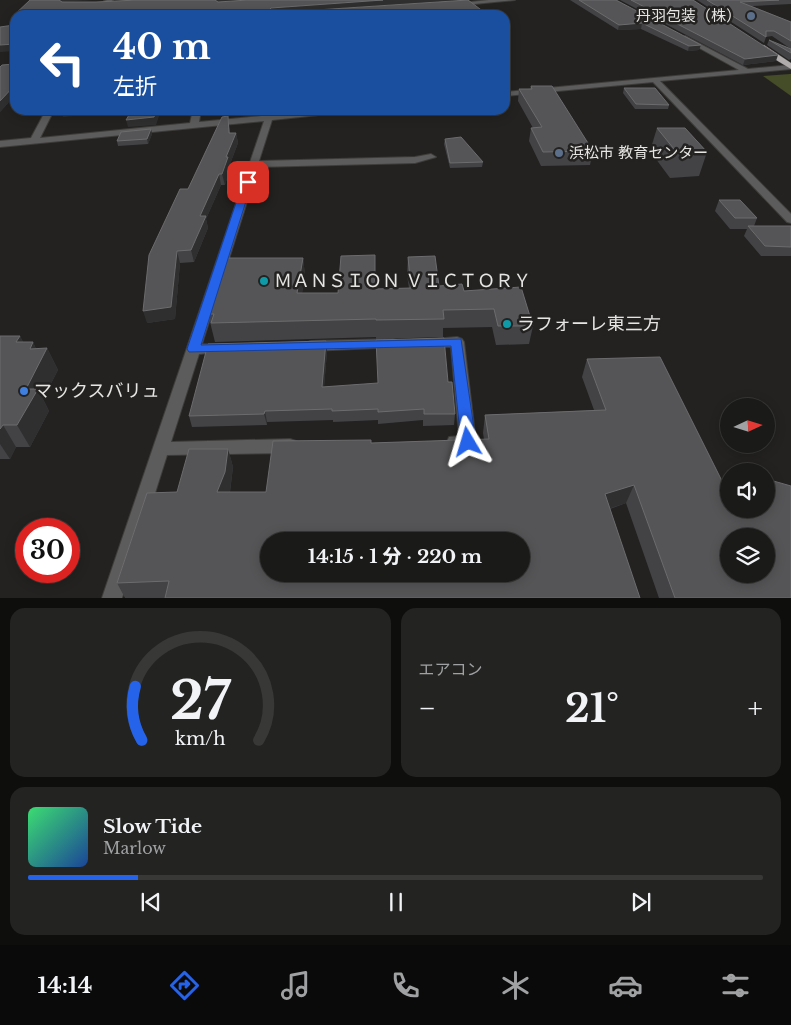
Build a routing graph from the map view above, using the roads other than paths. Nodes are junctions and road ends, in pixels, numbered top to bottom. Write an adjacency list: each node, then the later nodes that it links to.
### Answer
1 (512, 0): 3 (street)
2 (108, 1): 4 (street); 7 (street)
3 (480, 2): 5 (street); 6 (street)
4 (96, 3)
5 (451, 4)
6 (485, 7)
7 (102, 9)
8 (679, 35): 11 (street)
9 (757, 44): 10 (highway)
10 (791, 67): 11 (street)
11 (746, 71): 12 (street)
12 (654, 80): 13 (street); 23 (street)
13 (510, 94)
14 (47, 115): 19 (street)
15 (196, 115): 18 (street)
16 (282, 115): 17 (street)
17 (269, 118): 18 (street); 22 (street)
18 (194, 125): 19 (street)
19 (34, 140): 20 (street)
20 (0, 144)
21 (431, 157): 22 (street)
22 (254, 164): 26 (street)
23 (791, 220)
24 (300, 346): 27 (street)
25 (232, 348): 26 (street)
26 (193, 349): 29 (street)
27 (438, 442)
28 (309, 446): 29 (street)
29 (160, 449): 30 (street)
30 (112, 598)

